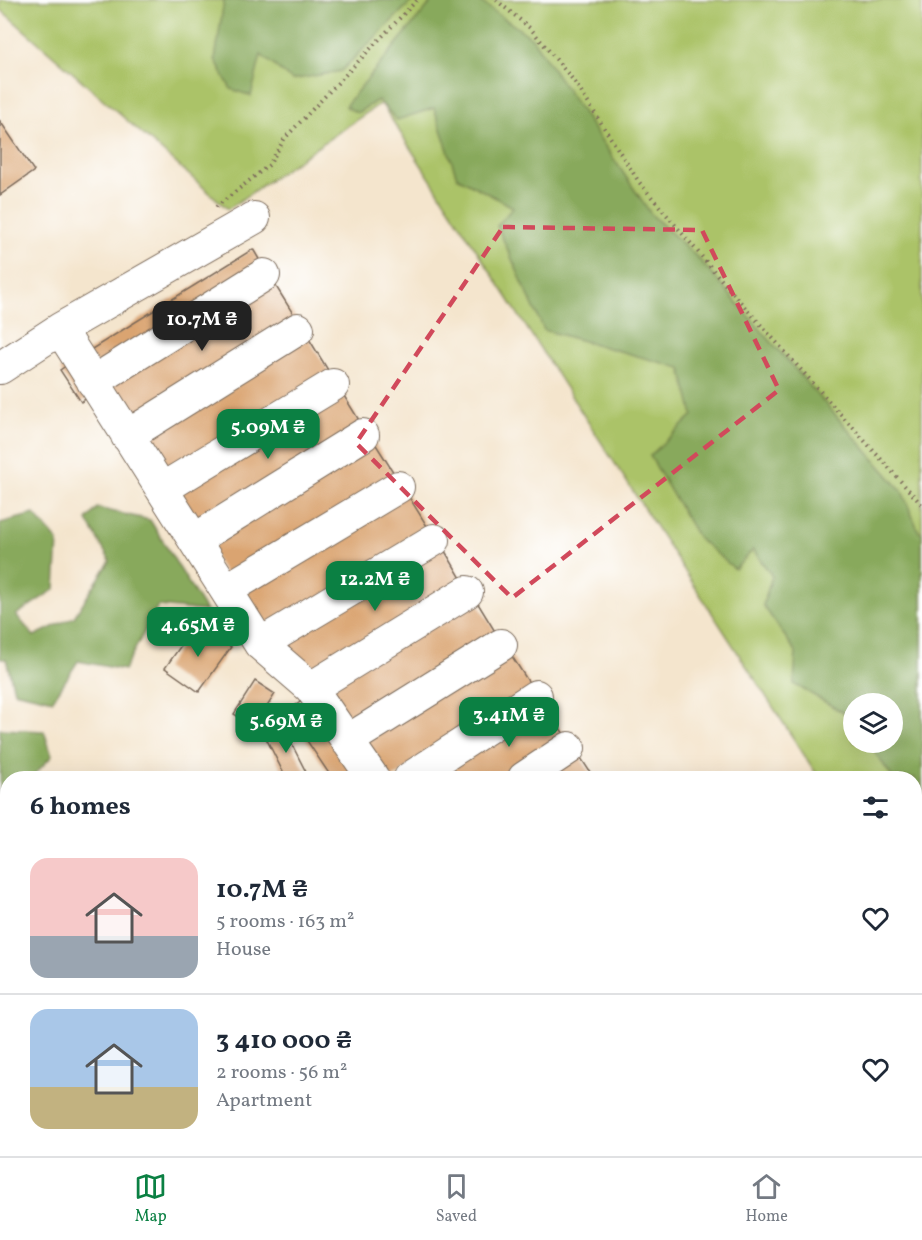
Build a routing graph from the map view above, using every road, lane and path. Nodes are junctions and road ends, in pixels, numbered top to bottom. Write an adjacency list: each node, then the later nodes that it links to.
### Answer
1 (417, 0): 3 (path)
2 (496, 0): 15 (path)
3 (210, 212)
4 (254, 218): 7 (lane)
5 (264, 275): 9 (lane)
6 (298, 329): 12 (lane)
7 (60, 330): 8 (lane); 9 (lane)
8 (0, 368)
9 (93, 382): 12 (lane)
10 (333, 385): 14 (lane)
11 (363, 435): 16 (lane)
12 (127, 436): 14 (lane)
13 (398, 487): 18 (lane)
14 (162, 489): 16 (lane)
15 (922, 505)
16 (194, 540): 18 (lane)
17 (434, 540): 20 (lane)
18 (226, 590): 20 (lane)
19 (467, 592): 22 (lane)
20 (260, 644): 22 (lane)
21 (501, 645): 24 (lane)
22 (311, 688): 24 (lane)
23 (536, 696): 27 (lane)
24 (347, 741): 26 (lane)
25 (569, 748): 28 (lane)
26 (368, 771)
27 (421, 771)
28 (534, 771)

